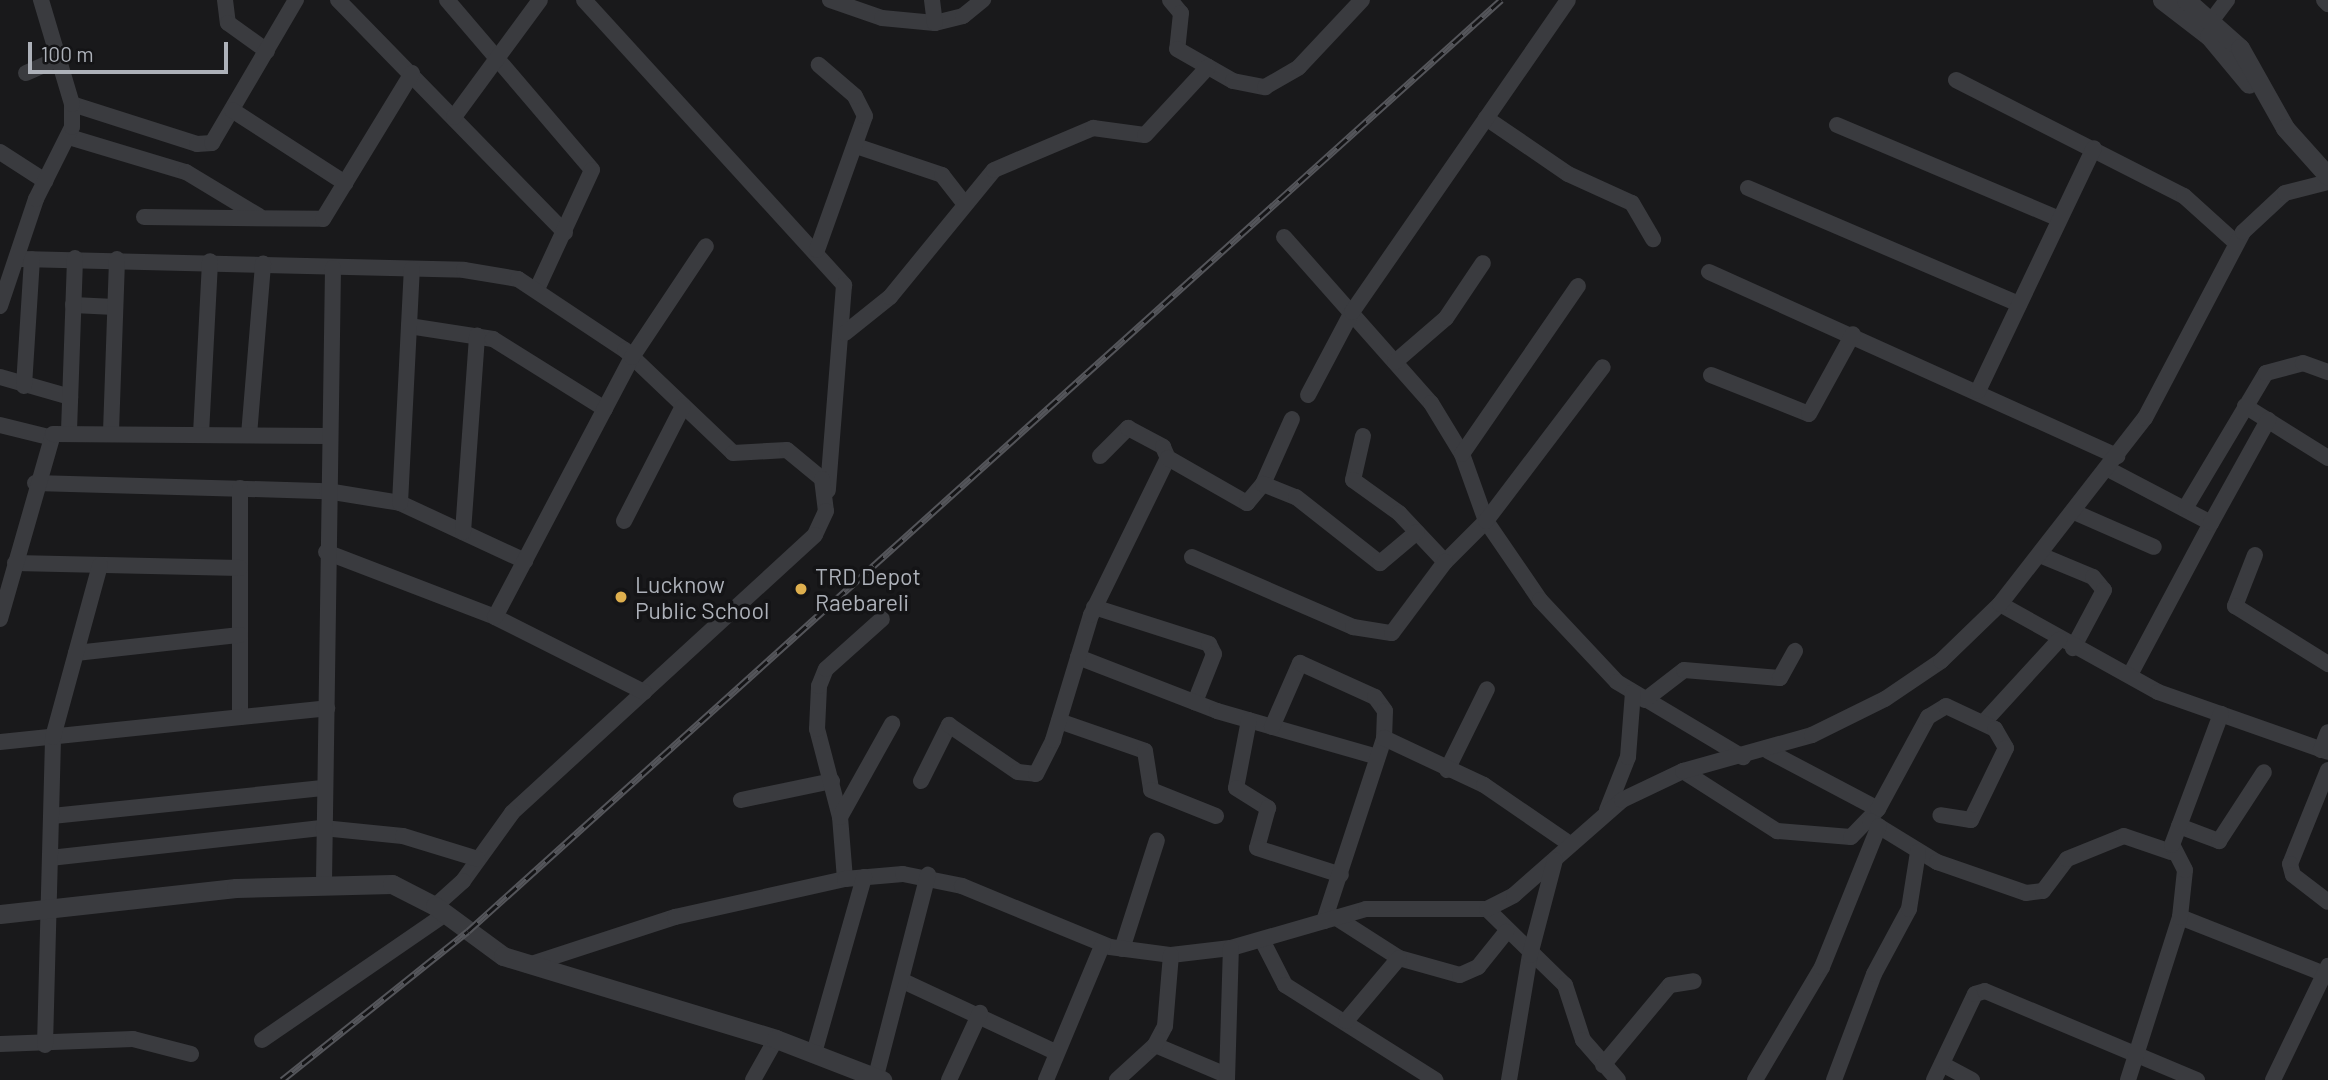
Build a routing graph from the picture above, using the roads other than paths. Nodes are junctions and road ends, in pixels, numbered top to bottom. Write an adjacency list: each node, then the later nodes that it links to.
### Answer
1 (41, 0): 22 (street)
2 (225, 0): 21 (street)
3 (296, 0): 21 (street)
4 (338, 0): 27 (street)
5 (447, 0): 23 (street)
6 (540, 0): 23 (street)
7 (584, 0): 53 (street)
8 (932, 0): 20 (street)
9 (983, 0): 20 (street)
10 (1170, 0): 25 (street)
11 (1362, 0): 25 (street)
12 (1568, 0): 32 (street)
13 (2162, 0): 34 (street)
14 (2186, 0): 19 (street)
15 (2227, 0): 19 (street)
16 (2324, 0): 18 (street)
17 (833, 1): 20 (street)
18 (2328, 4)
19 (2211, 20): 34 (street)
20 (935, 23)
21 (267, 51): 30 (street)
22 (59, 58): 26 (street); 29 (street)
23 (499, 58): 31 (street); 48 (street)
24 (819, 65): 36 (street)
25 (1208, 67): 44 (street)
26 (26, 73)
27 (412, 73): 31 (street); 42 (street)
28 (1956, 80): 37 (street)
29 (72, 104): 30 (street); 35 (street)
30 (232, 110): 42 (street)
31 (454, 117): 48 (street)
32 (1486, 118): 50 (street); 69 (street)
33 (1837, 125): 47 (street)
34 (2285, 128): 39 (street)
35 (69, 137): 40 (street); 45 (street)
36 (856, 146): 44 (street); 53 (street)
37 (2094, 148): 47 (street); 51 (street)
38 (0, 152): 40 (street)
39 (2328, 176)
40 (45, 181): 55 (street)
41 (2328, 182): 51 (street)
42 (345, 183): 45 (street)
43 (1748, 188): 65 (street)
44 (964, 203): 71 (street)
45 (260, 216): 46 (street)
46 (144, 217)
47 (2059, 219): 65 (street)
48 (565, 233): 64 (street)
49 (1284, 237): 69 (street)
50 (1653, 239)
51 (2236, 243): 101 (street)
52 (706, 246): 74 (street)
53 (817, 250): 71 (street)
54 (75, 258): 55 (street); 56 (street); 66 (street)
55 (26, 259): 67 (street); 80 (street)
56 (117, 259): 57 (street); 68 (street)
57 (210, 261): 59 (street); 92 (street)
58 (1483, 263): 75 (street)
59 (262, 264): 60 (street); 93 (street)
60 (333, 268): 61 (street); 94 (street)
61 (412, 269): 64 (street); 70 (street)
62 (1709, 272): 72 (street)
63 (1578, 286): 97 (street)
64 (538, 287): 74 (street)
65 (2019, 304): 81 (street)
66 (73, 305): 68 (street); 83 (street)
67 (0, 306)
68 (115, 307): 91 (street)
69 (1352, 312): 75 (street); 82 (street)
70 (409, 326): 73 (street); 107 (street)
71 (845, 334): 106 (street)
72 (1853, 334): 78 (street); 81 (street)
73 (477, 335): 86 (street); 113 (street)
74 (632, 357): 84 (street); 86 (street)
75 (1395, 362): 97 (street)
76 (1603, 367): 111 (street)
77 (2328, 372): 85 (street)
78 (1711, 375)
79 (0, 377): 80 (street)
80 (24, 386): 83 (street)
81 (1978, 391): 101 (street)
82 (1308, 395)
83 (70, 397): 90 (street)
84 (682, 406): 106 (street); 110 (street)
85 (2245, 406): 88 (street); 108 (street)
86 (605, 409): 120 (street)
87 (1292, 419): 103 (street)
88 (2268, 420): 100 (street); 112 (street)
89 (0, 425): 96 (street)
90 (69, 431): 91 (street); 96 (street)
91 (111, 432): 92 (street)
92 (201, 434): 93 (street)
93 (249, 435): 94 (street)
94 (328, 436): 105 (street)
95 (1363, 436): 114 (street)
96 (48, 437): 102 (street)
97 (1462, 454): 111 (street)
98 (1100, 456): 99 (street)
99 (1168, 458): 103 (street); 126 (street)
100 (2328, 458)
101 (2112, 463): 108 (street); 109 (street)
102 (35, 483): 104 (street); 122 (street)
103 (1263, 484): 114 (street)
104 (240, 488): 105 (street); 124 (street)
105 (327, 491): 107 (street); 116 (street)
106 (827, 492): 139 (street)
107 (400, 503): 113 (street)
108 (2186, 507): 112 (street)
109 (2074, 512): 115 (street); 117 (street)
110 (624, 521)
111 (1486, 521): 121 (street); 140 (street)
112 (2211, 523): 137 (street)
113 (463, 532): 120 (street)
114 (1417, 532): 121 (street)
115 (2154, 547)
116 (326, 552): 127 (street); 142 (street)
117 (2040, 555): 125 (street); 132 (street)
118 (2255, 555): 136 (street)
119 (1192, 557): 121 (street)
120 (524, 561): 127 (street)
121 (1446, 562)
122 (15, 563): 123 (street); 128 (street)
123 (100, 565): 124 (street); 134 (street)
124 (240, 568): 130 (street)
125 (2000, 604): 131 (street); 154 (street)
126 (1094, 607): 135 (street); 141 (street)
127 (495, 617): 139 (street)
128 (0, 619)
129 (883, 619): 162 (street)
130 (240, 635): 134 (street); 144 (street)
131 (2059, 640): 132 (street); 147 (street)
132 (2073, 649): 137 (street)
133 (1795, 651): 140 (street)
134 (76, 653): 151 (street)
135 (1078, 657): 141 (street); 146 (street)
136 (2328, 664)
137 (2130, 674): 143 (street)
138 (1487, 688): 158 (street)
139 (644, 692): 179 (street)
140 (1639, 696): 157 (street); 166 (street)
141 (1195, 702): 145 (street)
142 (327, 708): 144 (street); 164 (street)
143 (2221, 714): 155 (street); 172 (street)
144 (240, 717): 151 (street)
145 (1249, 720): 149 (street); 181 (street)
146 (1059, 721): 163 (street); 169 (street)
147 (1983, 723): 167 (street); 171 (street)
148 (892, 724): 170 (street)
149 (1272, 727): 152 (street); 156 (street)
150 (2328, 732): 155 (street)
151 (53, 737): 153 (street); 168 (street)
152 (1384, 738): 156 (street); 158 (street)
153 (0, 742)
154 (1768, 751): 157 (street); 171 (street)
155 (2324, 751)
156 (1374, 756): 181 (street)
157 (1743, 757): 160 (street)
158 (1447, 769): 175 (street)
159 (2328, 770): 186 (street)
160 (1683, 771): 166 (street); 171 (street)
161 (2264, 772): 172 (street)
162 (832, 781): 165 (street); 170 (street)
163 (921, 781)
164 (323, 788): 168 (street); 173 (street)
165 (741, 800)
166 (1607, 810): 175 (street)
167 (1940, 815)
168 (52, 816): 178 (street)
169 (1216, 816)
170 (840, 817): 184 (street)
171 (1876, 819): 176 (street); 227 (street)
172 (2179, 826): 177 (street)
173 (323, 828): 178 (street); 179 (street); 185 (street)
174 (1157, 840): 197 (street)
175 (1570, 844): 180 (street)
176 (1918, 852): 177 (street); 228 (street)
177 (2171, 852): 191 (street)
178 (50, 858): 187 (street)
179 (478, 859): 189 (street)
180 (1555, 860): 188 (street); 199 (street)
181 (1341, 875): 192 (street)
182 (928, 876): 183 (street); 195 (street); 203 (street)
183 (863, 877): 184 (street); 214 (street)
184 (845, 879): 201 (street)
185 (324, 883): 187 (street); 189 (street)
186 (2328, 902)
187 (47, 908): 190 (street); 210 (street)
188 (1487, 909): 192 (street); 193 (street)
189 (440, 910): 201 (street); 208 (street)
190 (0, 914)
191 (2180, 918): 202 (street); 215 (street)
192 (1330, 919): 194 (street); 200 (street)
193 (1506, 932): 199 (street); 200 (street)
194 (1262, 940): 196 (street); 206 (street)
195 (1103, 944): 197 (street); 212 (street)
196 (1231, 948): 198 (street); 218 (street)
197 (1122, 949): 198 (street)
198 (1171, 955): 211 (street)
199 (1530, 955): 217 (street); 225 (street)
200 (1399, 958): 206 (street)
201 (528, 965): 207 (street)
202 (2325, 969): 233 (street)
203 (903, 981): 205 (street); 219 (street)
204 (1694, 981): 217 (street)
205 (980, 1013): 212 (street); 221 (street)
206 (1346, 1021): 224 (street)
207 (776, 1039): 214 (street); 220 (street)
208 (262, 1040)
209 (0, 1044): 210 (street)
210 (45, 1045): 213 (street)
211 (1155, 1045): 218 (street); 223 (street)
212 (1055, 1052): 222 (street)
213 (191, 1054)
214 (814, 1054): 219 (street)
215 (2134, 1058): 216 (street); 231 (street); 232 (street)
216 (1942, 1064): 229 (street); 230 (street)
217 (1602, 1065): 226 (street)
218 (1227, 1077)
219 (879, 1078)
220 (753, 1080)
221 (949, 1080)
222 (1046, 1080)
223 (1117, 1080)
224 (1435, 1080)
225 (1509, 1080)
226 (1618, 1080)
227 (1755, 1080)
228 (1834, 1080)
229 (1934, 1080)
230 (1972, 1080)
231 (2128, 1080)
232 (2197, 1080)
233 (2273, 1080)

